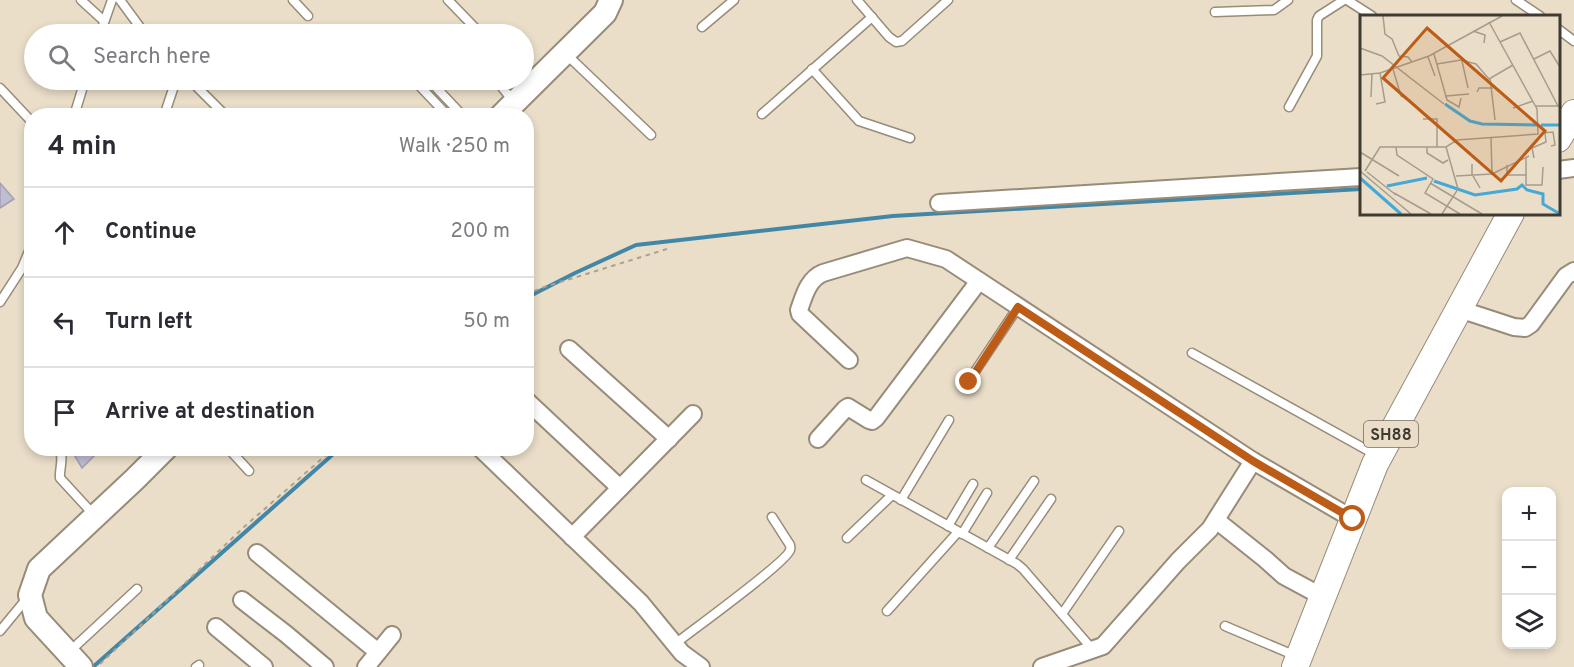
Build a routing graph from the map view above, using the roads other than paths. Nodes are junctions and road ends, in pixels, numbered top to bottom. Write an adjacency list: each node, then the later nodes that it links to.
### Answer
1 (81, 0): 18 (lane)
2 (112, 0): 18 (lane)
3 (120, 0): 20 (lane)
4 (292, 0): 16 (lane)
5 (448, 0): 21 (lane)
6 (611, 0): 25 (street)
7 (734, 0): 22 (lane)
8 (857, 0): 17 (lane)
9 (948, 0): 17 (lane)
10 (1288, 0): 13 (lane)
11 (1345, 0): 14 (lane); 36 (lane)
12 (1516, 0): 15 (lane)
13 (1215, 12)
14 (1370, 15)
15 (1538, 15)
16 (308, 16)
17 (872, 17): 26 (lane)
18 (104, 21): 19 (lane)
19 (103, 24)
20 (138, 24)
21 (471, 24)
22 (702, 27)
23 (1559, 30): 24 (lane)
24 (1574, 41)
25 (564, 53): 27 (street); 47 (lane)
26 (812, 69): 46 (lane); 49 (lane)
27 (534, 83)
28 (0, 88): 45 (lane)
29 (83, 90): 37 (lane)
30 (173, 90): 38 (lane)
31 (200, 90): 39 (lane)
32 (423, 90): 40 (lane)
33 (438, 90): 41 (lane)
34 (500, 90): 42 (lane)
35 (527, 90): 43 (street)
36 (1289, 107)
37 (77, 108)
38 (167, 108)
39 (218, 108)
40 (440, 108)
41 (455, 108)
42 (508, 108)
43 (509, 108)
44 (1574, 113): 48 (main road)
45 (24, 114)
46 (762, 114)
47 (651, 135)
48 (1559, 136)
49 (910, 138)
50 (1574, 168): 51 (street)
51 (1559, 170)
52 (1360, 177): 53 (street)
53 (939, 202)
54 (1510, 214): 60 (main road, SH88)
55 (24, 264): 58 (lane)
56 (1574, 271): 60 (street)
57 (979, 281): 59 (street); 63 (street); 69 (street)
58 (0, 302)
59 (1018, 307): 64 (lane); 75 (street)
60 (1459, 309): 74 (main road, SH88)
61 (569, 349): 68 (street)
62 (1192, 354): 74 (lane)
63 (849, 360)
64 (969, 382)
65 (534, 407): 80 (street)
66 (693, 414): 68 (street)
67 (949, 420): 84 (lane)
68 (669, 439): 80 (street)
69 (818, 439)
70 (61, 456): 85 (lane)
71 (158, 456): 85 (street)
72 (235, 456): 76 (lane)
73 (488, 456): 92 (street)
74 (1378, 457): 87 (main road, SH88)
75 (1253, 461): 87 (street); 88 (street)
76 (249, 471)
77 (866, 480): 82 (lane)
78 (1034, 481): 94 (lane)
79 (973, 484): 89 (lane)
80 (620, 488): 92 (street)
81 (987, 492): 91 (lane)
82 (892, 495): 84 (lane); 93 (lane)
83 (1051, 499): 96 (lane)
84 (902, 500): 89 (lane)
85 (95, 516): 98 (street)
86 (772, 517): 107 (lane)
87 (1353, 519): 99 (main road, SH88)
88 (1216, 520): 99 (street); 108 (street)
89 (948, 526): 91 (lane)
90 (1119, 531): 102 (lane)
91 (960, 533): 94 (lane); 101 (lane)
92 (572, 537): 107 (street)
93 (847, 538)
94 (988, 548): 96 (lane)
95 (257, 553): 109 (street)
96 (1009, 560): 102 (lane)
97 (137, 589): 110 (lane)
98 (30, 595): 105 (lane); 110 (street)
99 (1323, 597): 111 (main road, SH88)
100 (242, 600): 113 (street)
101 (887, 611)
102 (1062, 614): 108 (lane)
103 (1225, 626): 111 (lane)
104 (216, 627): 112 (street)
105 (0, 631)
106 (392, 635): 109 (street)
107 (675, 644): 115 (street)
108 (1094, 651): 116 (street)
109 (378, 652): 114 (street)
110 (74, 660)
111 (1297, 662)
112 (264, 667)
113 (325, 667)
114 (366, 667)
115 (700, 667)
116 (1042, 667)

